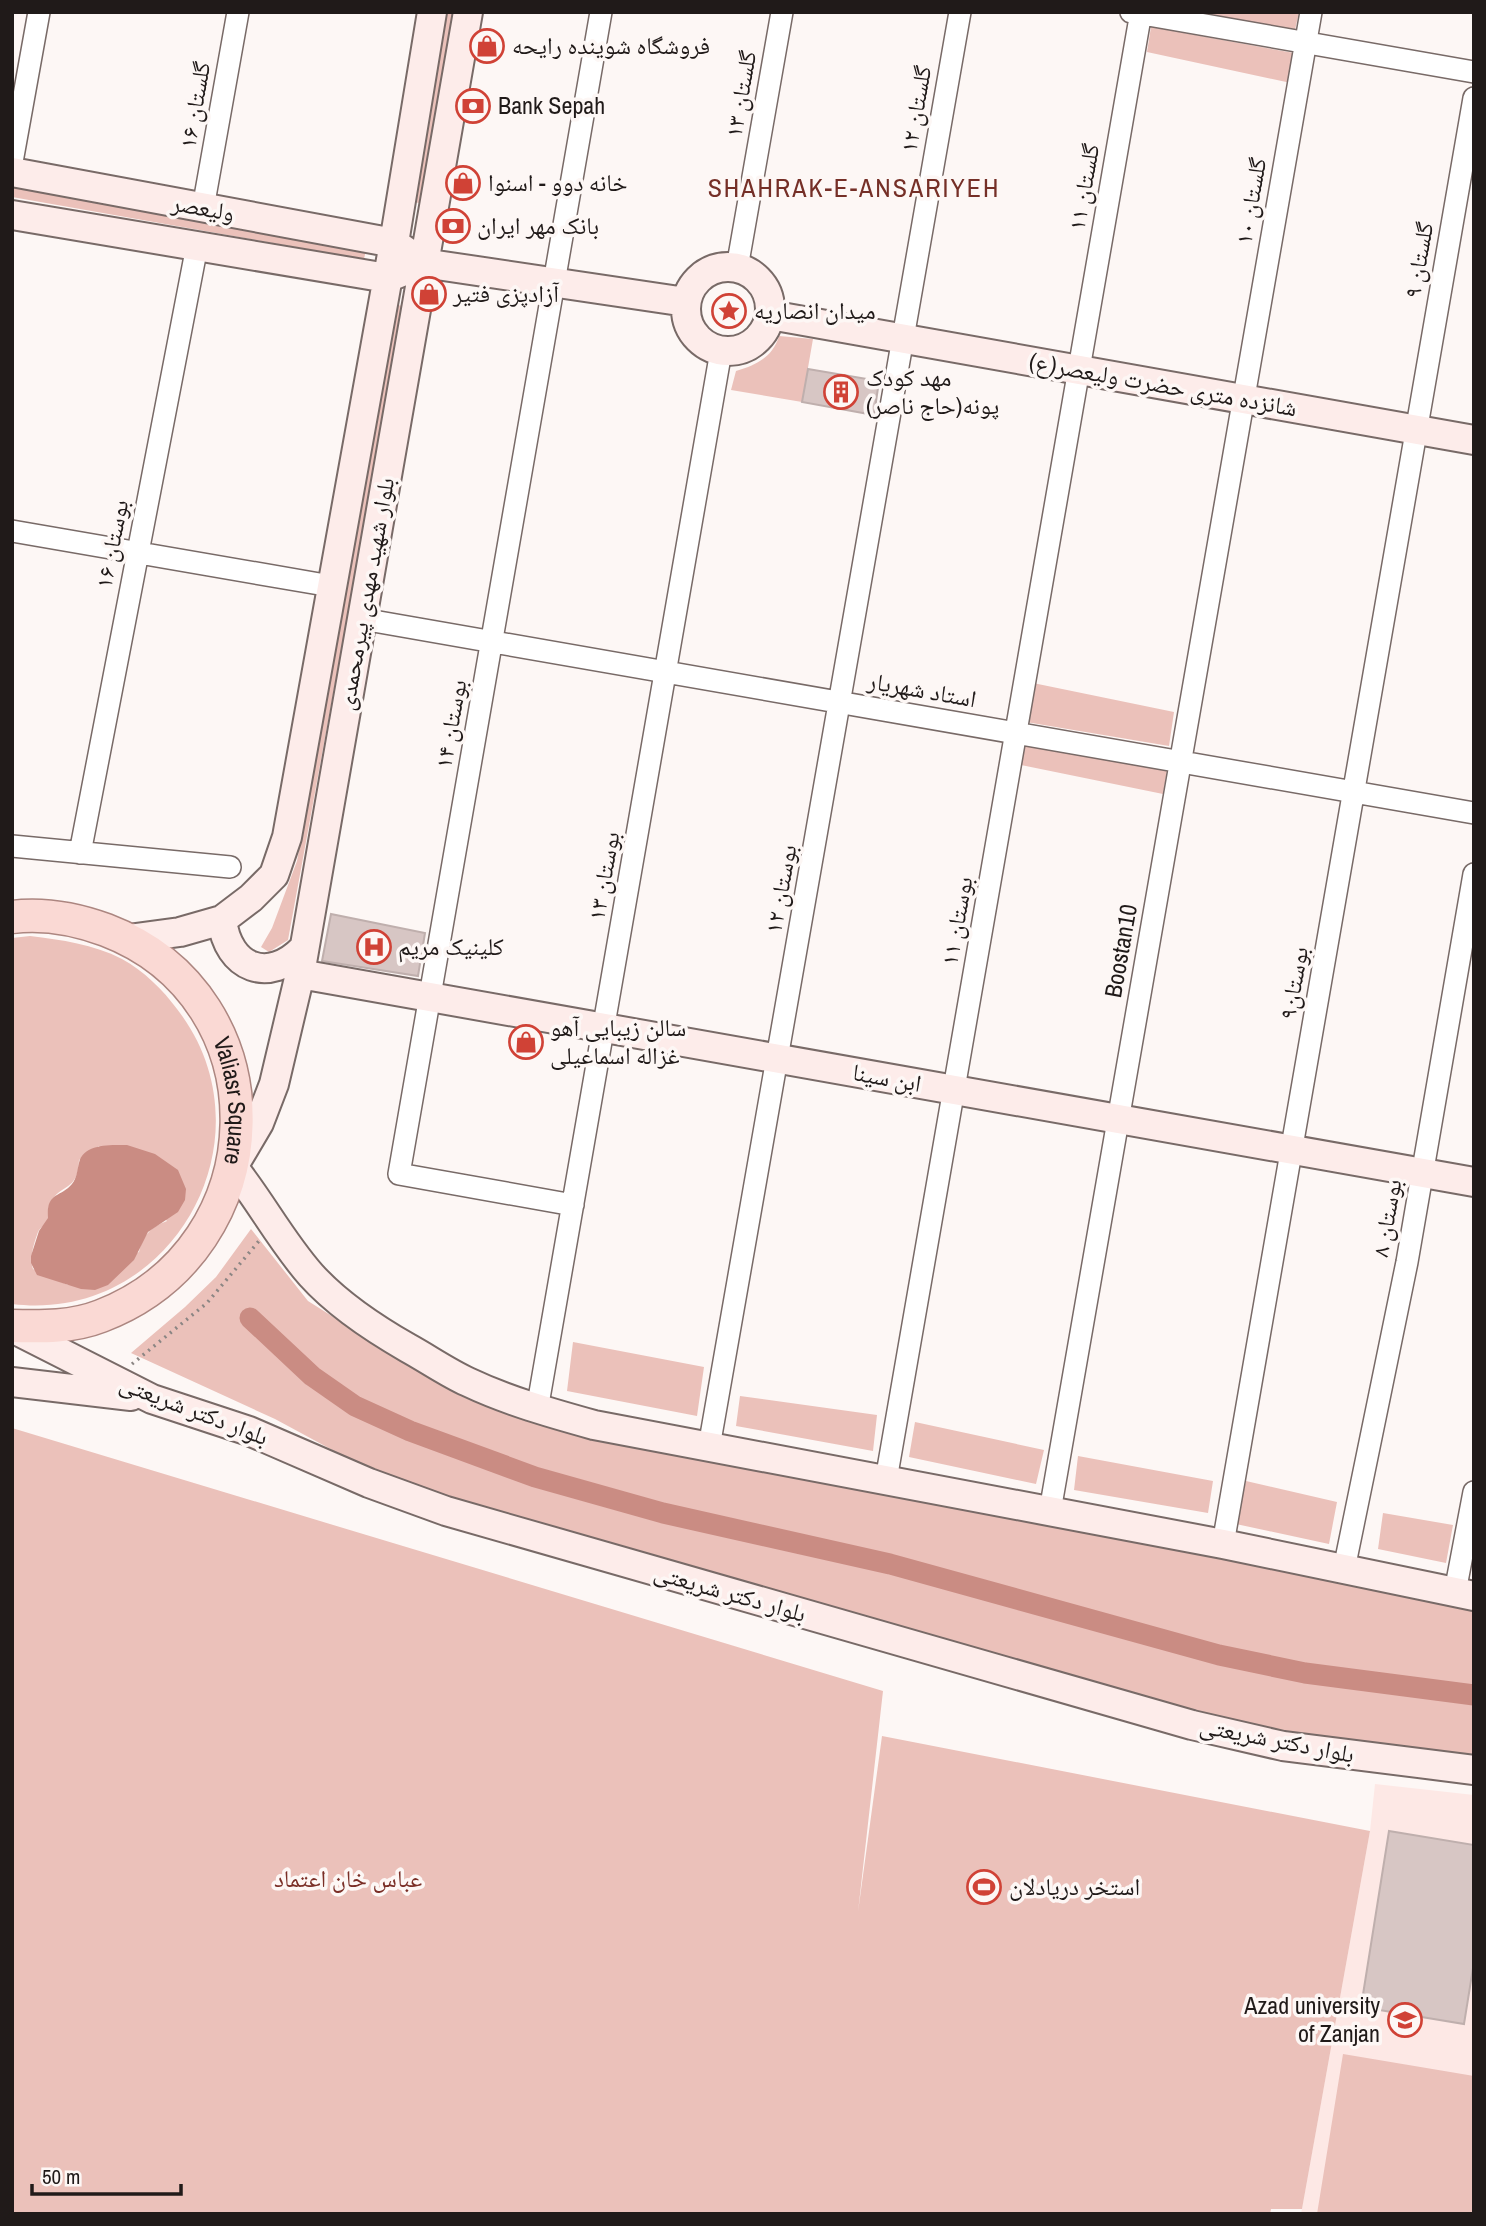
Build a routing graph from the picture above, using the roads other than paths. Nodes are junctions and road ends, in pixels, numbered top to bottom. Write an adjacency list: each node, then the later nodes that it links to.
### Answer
1 (39, 12): 13 (street)
2 (238, 12): 15 (street, گلستان ۱۶)
3 (432, 12): 17 (main road, بلوار شهید مهدی پیرمحمدی)
4 (468, 12): 19 (main road, بلوار شهید مهدی پیرمحمدی)
5 (601, 12): 22 (street, بوستان ۱۴)
6 (782, 12): 20 (street, گلستان ۱۳)
7 (960, 12): 25 (street, گلستان ۱۲)
8 (1311, 12): 10 (street, گلستان ۱۰)
9 (1138, 13): 10 (street); 27 (street, گلستان ۱۱)
10 (1306, 43): 11 (street); 28 (street, گلستان ۱۰)
11 (1474, 72)
12 (1474, 98): 29 (street, گلستان ۹)
13 (12, 162)
14 (12, 172): 15 (main road, ولیعصر)
15 (203, 208): 17 (main road, ولیعصر)
16 (12, 215): 18 (main road, ولیعصر)
17 (394, 243): 19 (main road); 21 (main road, بلوار شهید مهدی پیرمحمدی)
18 (197, 246): 21 (main road, ولیعصر); 32 (street, بوستان ۱۶)
19 (423, 263): 21 (main road); 22 (main road); 34 (main road, بلوار شهید مهدی پیرمحمدی)
20 (737, 268): 23 (main road); 24 (main road)
21 (387, 278): 33 (main road, بلوار شهید مهدی پیرمحمدی)
22 (554, 284): 23 (main road); 35 (street, بوستان ۱۴)
23 (687, 302): 26 (main road)
24 (770, 315): 25 (main road, شانزده متری حضرت ولیعصر(ع)); 26 (main road)
25 (903, 339): 27 (main road, شانزده متری حضرت ولیعصر(ع)); 37 (street, بوستان ۱۲)
26 (721, 351): 36 (street, بوستان ۱۳)
27 (1079, 370): 28 (main road, شانزده متری حضرت ولیعصر(ع)); 38 (street, بوستان ۱۱)
28 (1244, 399): 29 (main road, شانزده متری حضرت ولیعصر(ع)); 39 (street, Boostan10)
29 (1416, 430): 30 (main road, شانزده متری حضرت ولیعصر(ع)); 40 (street, بوستان۹)
30 (1474, 440)
31 (12, 531): 32 (street)
32 (138, 552): 33 (street); 43 (street, بوستان ۱۶)
33 (331, 586): 47 (main road, بلوار شهید مهدی پیرمحمدی)
34 (362, 619): 35 (street, استاد شهریار); 49 (main road, بلوار شهید مهدی پیرمحمدی)
35 (492, 641): 36 (street, استاد شهریار); 51 (street, بوستان ۱۴)
36 (666, 672): 37 (street, استاد شهریار); 52 (street, بوستان ۱۳)
37 (840, 702): 38 (street, استاد شهریار); 53 (street, بوستان ۱۲)
38 (1016, 733): 39 (street, استاد شهریار); 54 (street, بوستان ۱۱)
39 (1181, 762): 40 (street, استاد شهریار); 55 (street, Boostan10)
40 (1353, 792): 41 (street, استاد شهریار); 56 (street, بوستان۹)
41 (1474, 813)
42 (12, 846): 43 (street)
43 (80, 853): 44 (street)
44 (230, 867)
45 (1474, 874): 50 (street, بوستان ۸)
46 (18, 915): 48 (main road, Valiasr Square)
47 (222, 920): 48 (main road); 49 (main road)
48 (128, 939): 57 (main road, Valiasr Square)
49 (302, 961): 51 (main road, ابن سینا); 57 (main road, بلوار شهید مهدی پیرمحمدی)
50 (1465, 972): 58 (street, بوستان ۸)
51 (430, 997): 52 (main road, ابن سینا); 60 (street, بوستان ۱۴)
52 (604, 1028): 53 (main road, ابن سینا); 60 (street, بوستان ۱۳)
53 (778, 1059): 54 (main road, ابن سینا); 65 (street, بوستان ۱۲)
54 (954, 1090): 55 (main road, ابن سینا); 66 (street, بوستان ۱۱)
55 (1118, 1119): 56 (main road, ابن سینا); 68 (street, Boostan10)
56 (1291, 1150): 58 (main road, ابن سینا); 69 (street, بوستان۹)
57 (233, 1167): 61 (main road, Valiasr Square); 64 (main road)
58 (1422, 1173): 59 (main road, ابن سینا); 70 (street, بوستان ۸)
59 (1474, 1182)
60 (573, 1205): 64 (street, بوستان ۱۳)
61 (12, 1327): 63 (main road, بلوار دکتر شریعتی)
62 (12, 1382): 63 (main road)
63 (152, 1399): 72 (main road, بلوار دکتر شریعتی)
64 (537, 1410): 65 (main road)
65 (709, 1447): 66 (main road)
66 (886, 1480): 68 (main road)
67 (1474, 1492): 71 (street)
68 (1050, 1511): 69 (main road)
69 (1223, 1544): 70 (main road)
70 (1344, 1569): 71 (main road)
71 (1464, 1594)
72 (1474, 1770)

